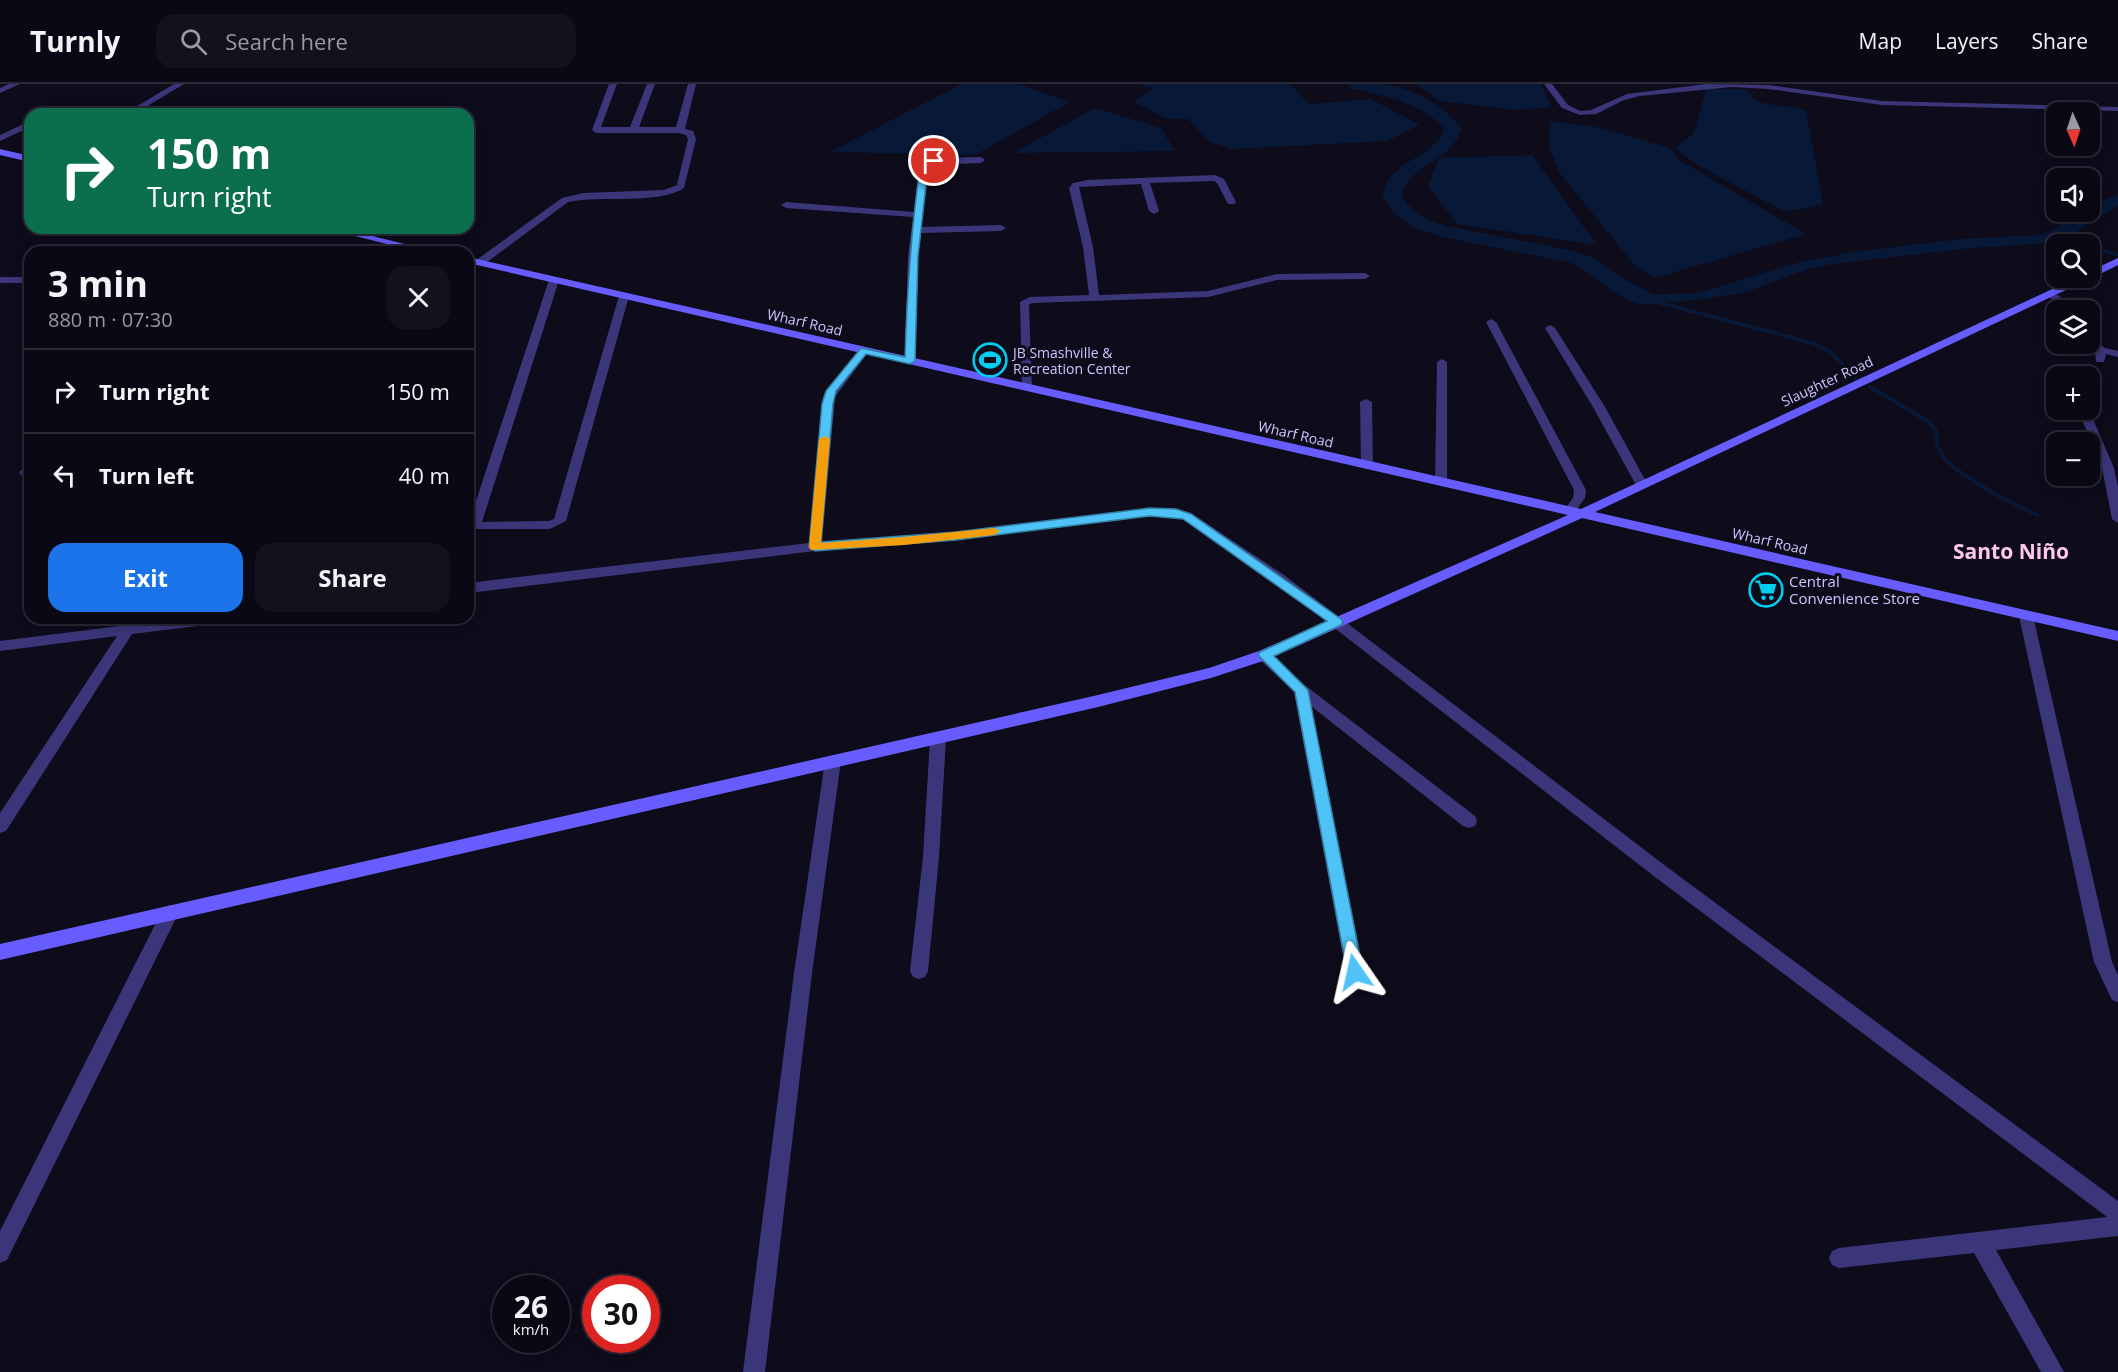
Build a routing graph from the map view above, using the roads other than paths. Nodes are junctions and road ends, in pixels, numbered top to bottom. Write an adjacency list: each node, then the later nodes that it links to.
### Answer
1 (16, 84): 7 (street)
2 (180, 84): 8 (street)
3 (612, 84): 12 (street)
4 (651, 84): 12 (street)
5 (692, 84): 11 (street)
6 (1548, 84): 9 (street)
7 (0, 91)
8 (138, 108)
9 (2118, 109)
10 (24, 127): 13 (street)
11 (680, 130): 12 (street); 27 (street)
12 (633, 131)
13 (0, 138)
14 (0, 152): 15 (street)
15 (24, 158)
16 (981, 160): 21 (street)
17 (1144, 180): 18 (street); 20 (street); 37 (street)
18 (1231, 202)
19 (786, 205): 21 (street)
20 (1154, 211)
21 (918, 215): 23 (street)
22 (1001, 228): 23 (street)
23 (916, 230): 44 (street)
24 (354, 234): 25 (street)
25 (406, 246)
26 (2118, 261): 29 (street)
27 (474, 263)
28 (474, 264): 33 (street, Wharf Road)
29 (2100, 270)
30 (1365, 276): 37 (street)
31 (0, 280): 32 (street)
32 (24, 280)
33 (554, 280): 36 (street, Wharf Road); 53 (street)
34 (2061, 288): 35 (street, Slaughter Road)
35 (2050, 293): 38 (street); 51 (street, Slaughter Road)
36 (624, 296): 41 (street, Wharf Road); 55 (street)
37 (1094, 296): 46 (street)
38 (2059, 300)
39 (1491, 322): 52 (street)
40 (1550, 328): 51 (street)
41 (864, 351): 44 (street, Wharf Road); 56 (street)
42 (2100, 354): 43 (street)
43 (2118, 354)
44 (910, 361): 46 (street, Wharf Road)
45 (1442, 362): 50 (street)
46 (1026, 387): 49 (street, Wharf Road)
47 (1366, 402): 49 (street)
48 (2088, 420): 54 (street)
49 (1367, 465): 50 (street, Wharf Road)
50 (1441, 482): 52 (street, Wharf Road)
51 (1642, 485): 52 (street, Slaughter Road)
52 (1577, 512): 58 (street, Wharf Road); 59 (street, Slaughter Road)
53 (474, 517)
54 (2118, 519)
55 (474, 526)
56 (815, 547): 57 (street); 59 (street)
57 (474, 587)
58 (2026, 616): 62 (street, Wharf Road); 74 (street)
59 (1336, 622): 64 (street, Slaughter Road); 75 (street)
60 (157, 624): 61 (street)
61 (128, 630): 63 (street); 69 (street)
62 (2118, 636)
63 (0, 646)
64 (1264, 655): 65 (street); 66 (street, Slaughter Road)
65 (1301, 690): 68 (street); 73 (street)
66 (938, 739): 67 (street, Slaughter Road); 72 (street)
67 (833, 762): 70 (street, Slaughter Road); 80 (street)
68 (1468, 821)
69 (0, 826)
70 (170, 912): 71 (street, Slaughter Road); 78 (street)
71 (0, 952)
72 (919, 971)
73 (1355, 972)
74 (2118, 994)
75 (2118, 1213)
76 (2118, 1226): 77 (street)
77 (1980, 1243): 79 (street); 81 (street)
78 (0, 1253)
79 (1839, 1258)
80 (754, 1372)
81 (2053, 1372)

